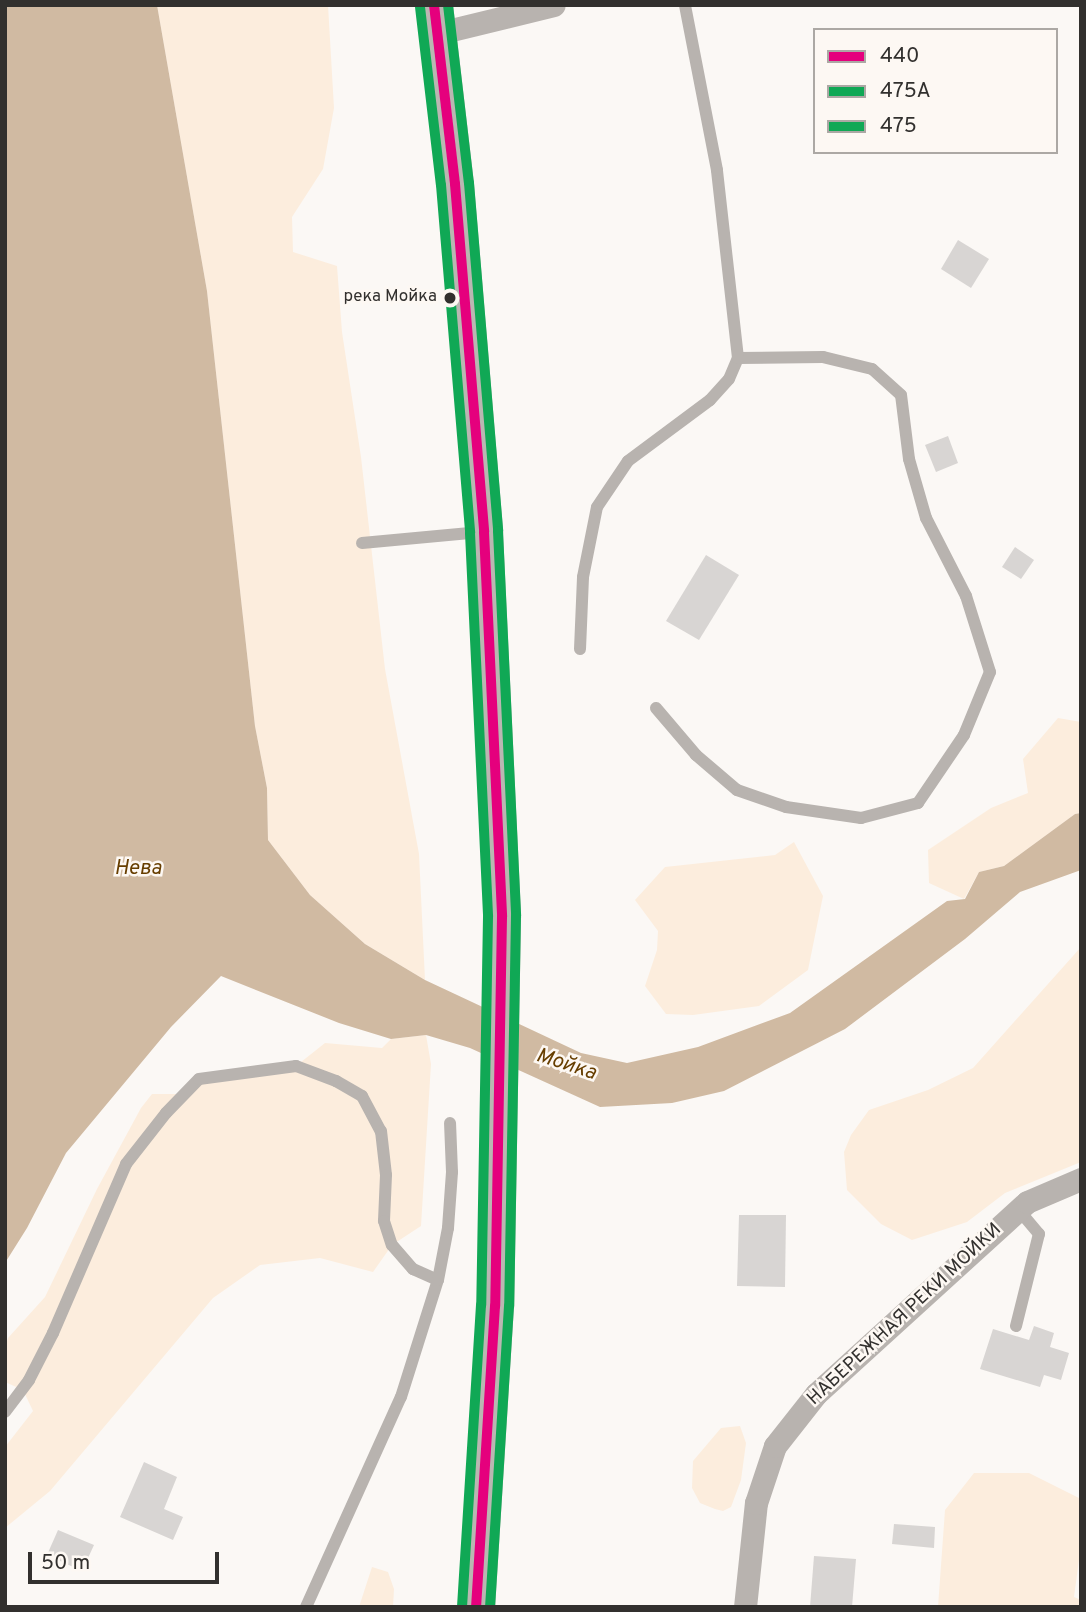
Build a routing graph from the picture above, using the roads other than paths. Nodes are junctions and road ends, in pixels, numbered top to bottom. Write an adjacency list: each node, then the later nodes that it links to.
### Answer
1 (554, 5): 3 (street)
2 (685, 5): 4 (lane)
3 (437, 19): 5 (main road)
4 (738, 358): 7 (lane); 8 (lane)
5 (484, 532): 6 (lane); 16 (main road)
6 (362, 543)
7 (580, 649)
8 (656, 708)
9 (450, 1124): 12 (lane)
10 (1081, 1179): 11 (street, НАБЕРЕЖНАЯ РЕКИ МОЙКИ)
11 (1019, 1209): 13 (lane); 17 (street, НАБЕРЕЖНАЯ РЕКИ МОЙКИ)
12 (439, 1280): 14 (lane); 15 (lane)
13 (1016, 1326)
14 (5, 1412)
15 (306, 1607)
16 (476, 1607)
17 (745, 1607)

